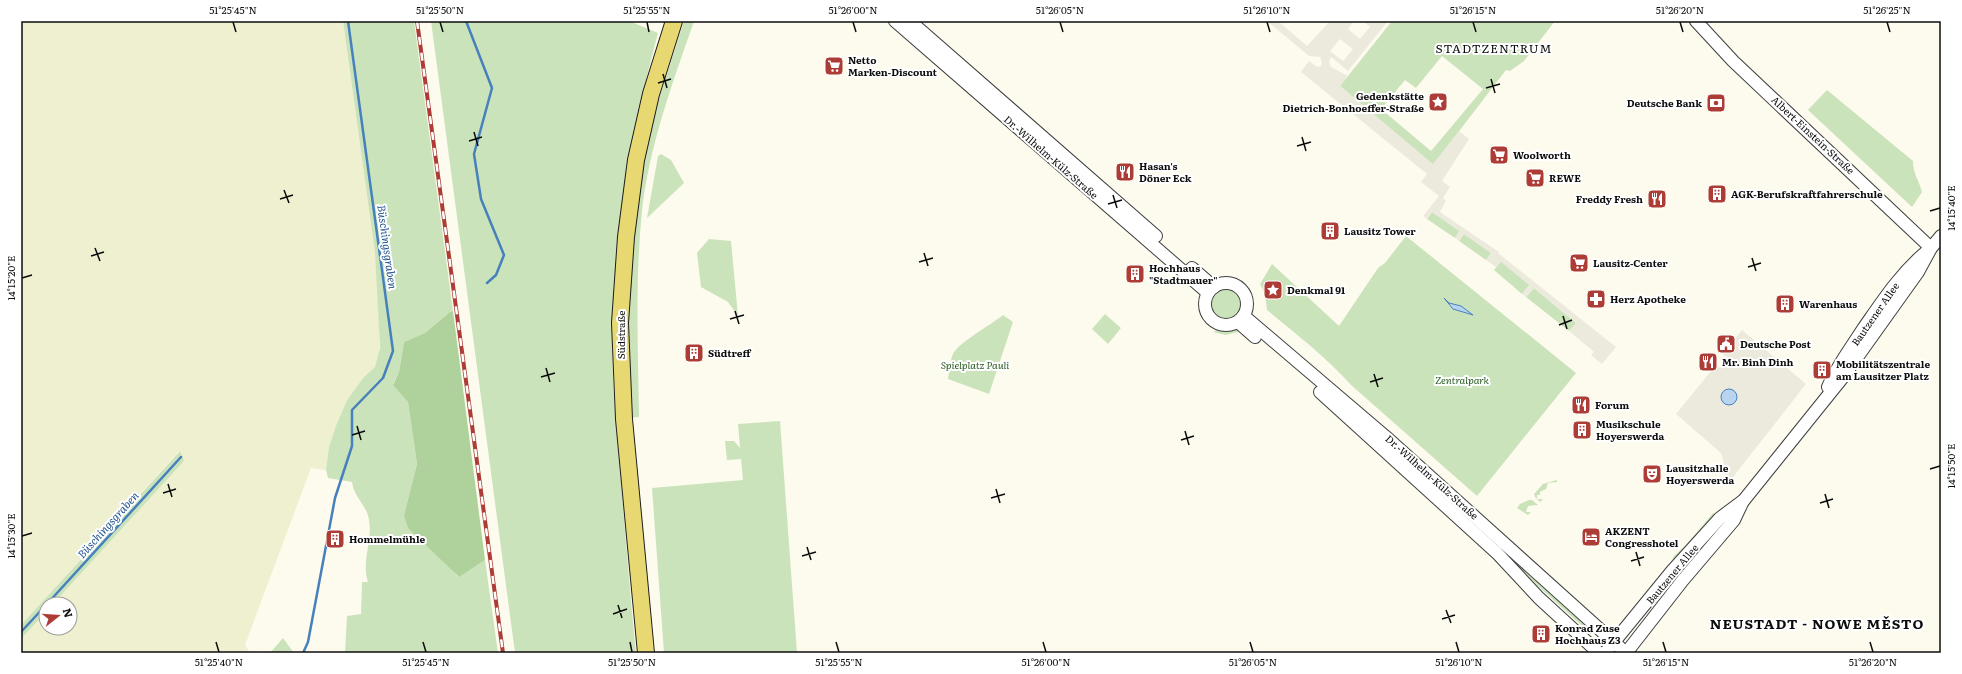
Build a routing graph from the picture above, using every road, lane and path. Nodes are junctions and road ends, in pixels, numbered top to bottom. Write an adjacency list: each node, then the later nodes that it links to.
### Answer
1 (674, 21): 11 (main road, Südstraße)
2 (895, 21): 7 (street, Dr.-Wilhelm-Külz-Straße)
3 (910, 21): 7 (street, Dr.-Wilhelm-Külz-Straße)
4 (1696, 21): 6 (street, Albert-Einstein-Straße)
5 (1941, 236): 6 (street, Bautzener Allee)
6 (1931, 248): 9 (street, Bautzener Allee)
7 (1211, 290): 8 (street); 8 (street)
8 (1241, 319): 10 (street, Dr.-Wilhelm-Külz-Straße); 12 (street, Dr.-Wilhelm-Külz-Straße)
9 (1744, 500): 10 (street, Bautzener Allee); 14 (street, Bautzener Allee)
10 (1614, 643): 13 (street, Bautzener Allee); 14 (street, Dr.-Wilhelm-Külz-Straße)
11 (646, 653)
12 (1599, 653)
13 (1606, 653)
14 (1626, 653)

